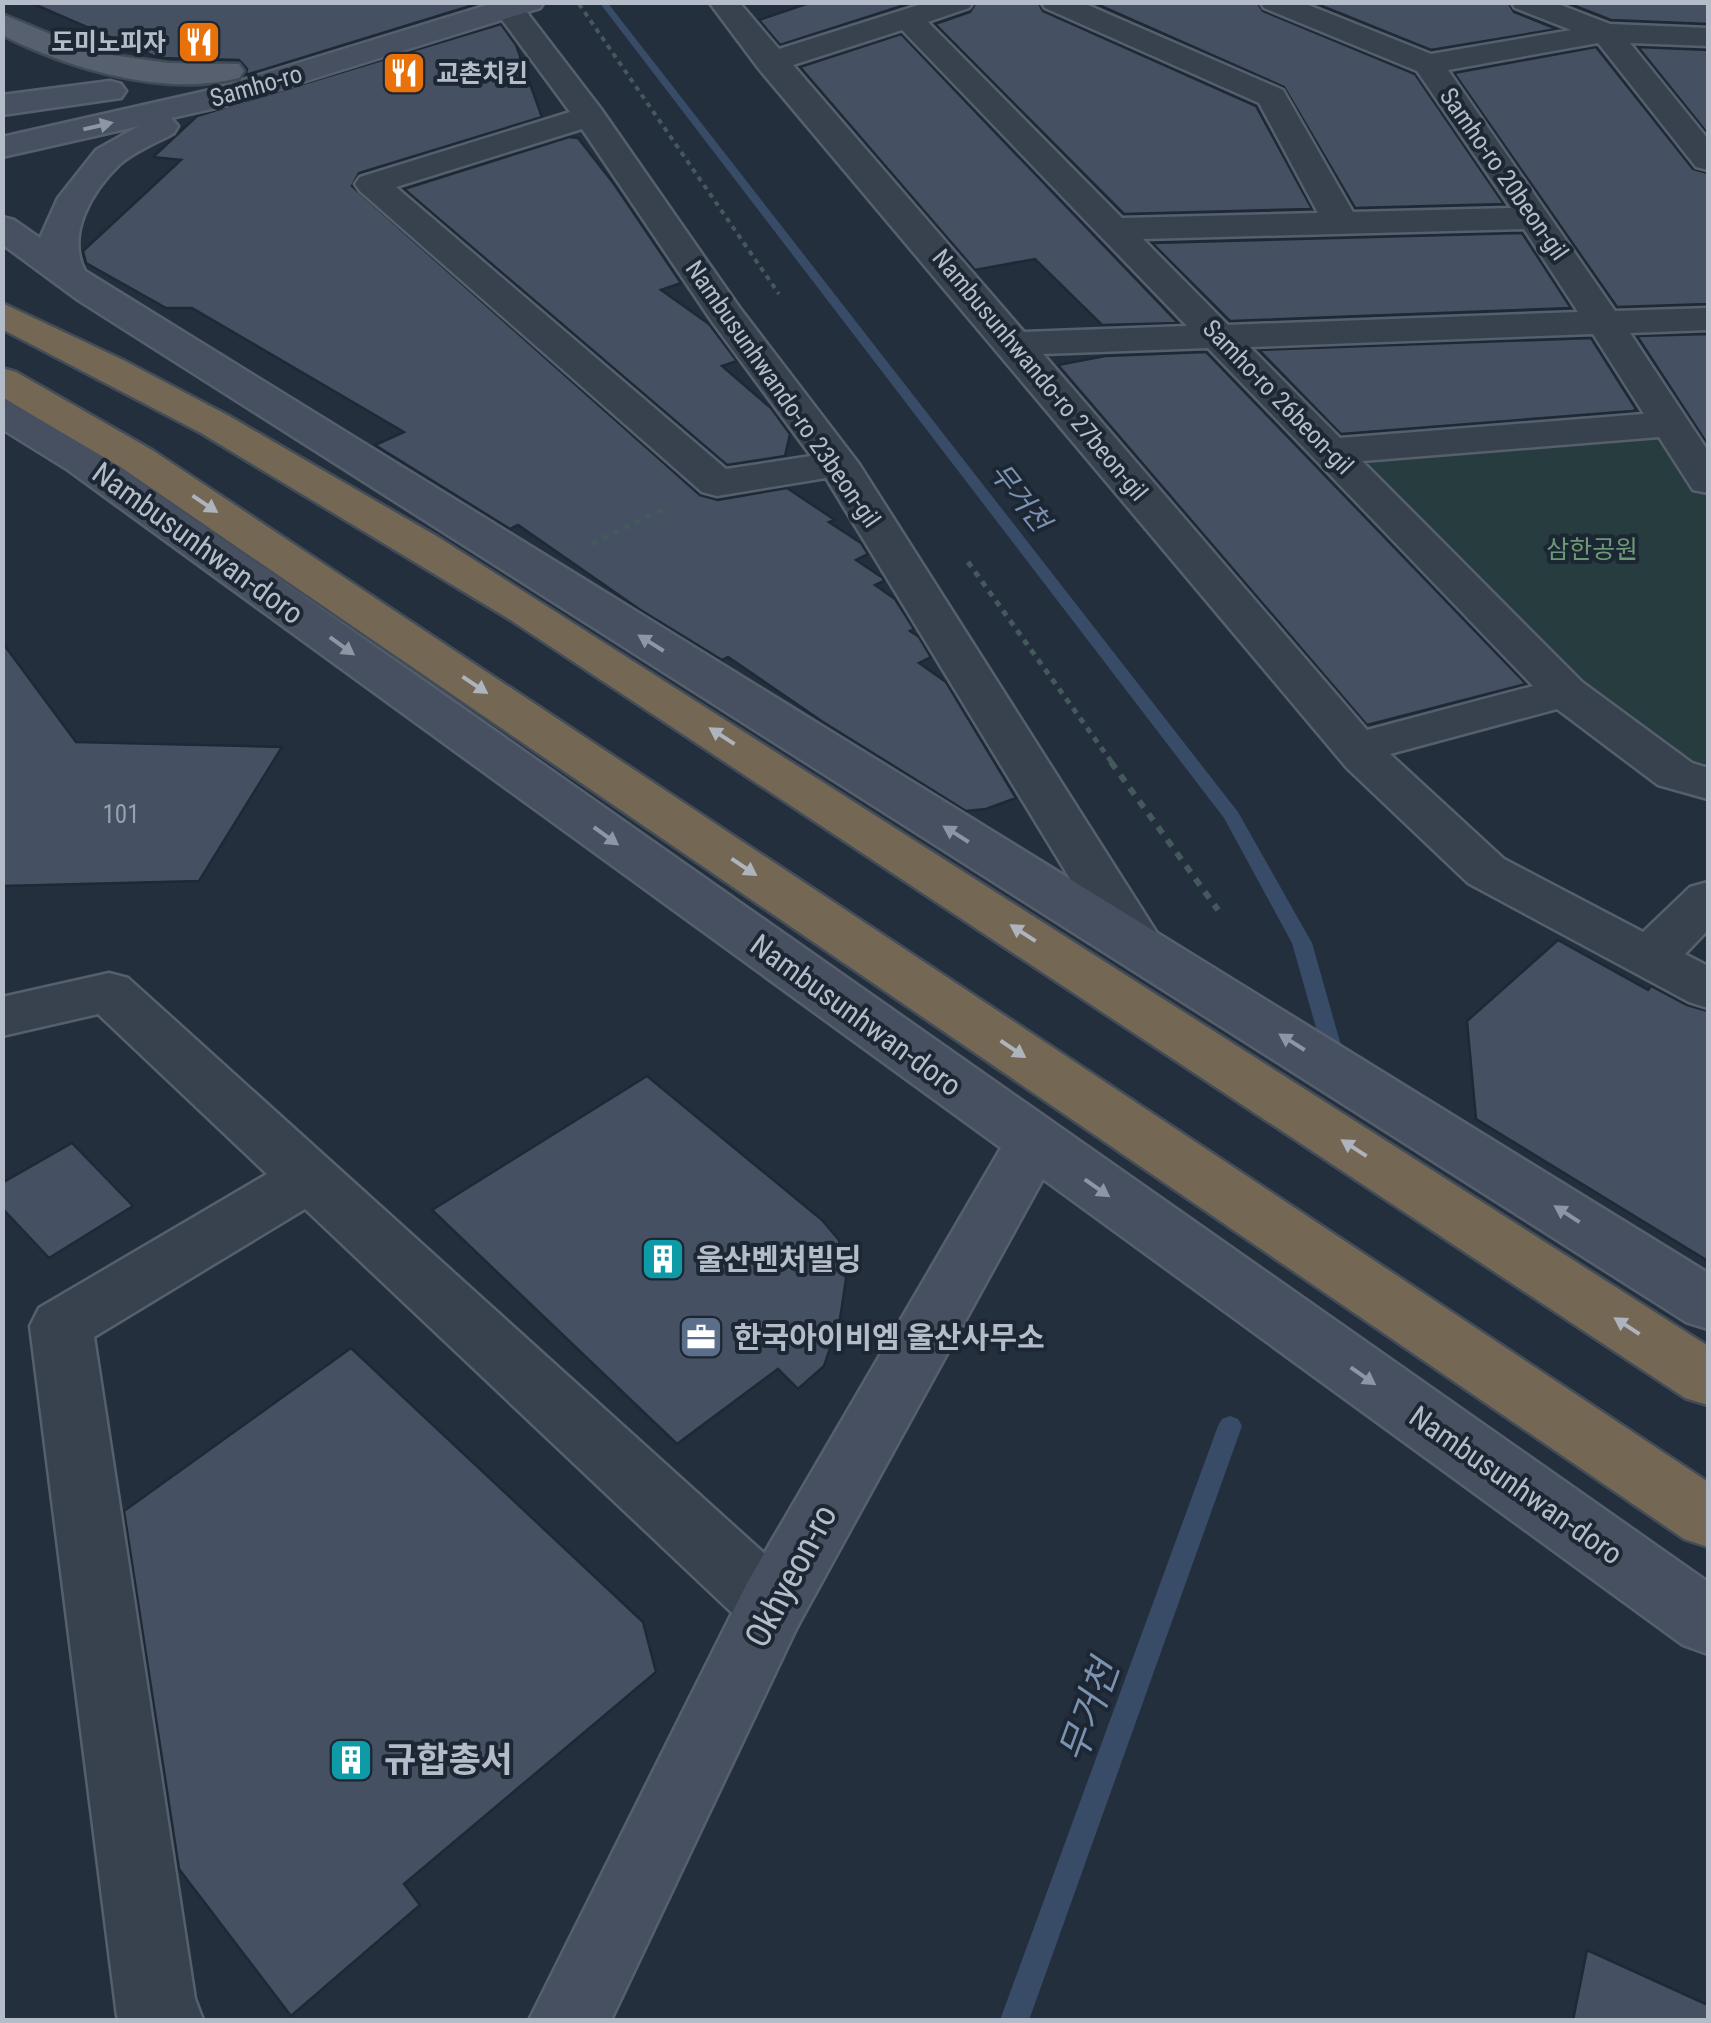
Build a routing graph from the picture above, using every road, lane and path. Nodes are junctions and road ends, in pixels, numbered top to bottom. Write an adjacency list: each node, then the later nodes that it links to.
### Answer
1 (723, 2): 11 (street, Nambusunhwando-ro 27beon-gil)
2 (959, 2): 7 (street)
3 (1056, 2): 19 (street)
4 (1274, 2): 12 (street, Samho-ro 20beon-gil)
5 (1524, 2): 9 (street)
6 (512, 5): 13 (main road, Samho-ro); 15 (street, Nambusunhwando-ro 23beon-gil)
7 (908, 19): 11 (street); 21 (street, Samho-ro 26beon-gil)
8 (2, 23): 13 (main road)
9 (1606, 32): 10 (street); 12 (street); 17 (street)
10 (1708, 37)
11 (770, 62): 27 (street, Nambusunhwando-ro 27beon-gil)
12 (1428, 64): 18 (street, Samho-ro 20beon-gil)
13 (223, 85): 14 (main road, Samho-ro); 16 (main road, Samho-ro, one-way to 13); 22 (main road)
14 (2, 105)
15 (590, 116): 32 (street, Nambusunhwando-ro 23beon-gil); 34 (street)
16 (2, 147)
17 (1708, 160)
18 (1535, 218): 19 (street); 25 (street, Samho-ro 20beon-gil)
19 (1341, 223): 21 (street)
20 (2, 226): 22 (main road)
21 (1113, 229): 26 (street, Samho-ro 26beon-gil)
22 (71, 278): 40 (main road, one-way to 22)
23 (2, 314): 47 (highway, one-way to 23)
24 (1708, 319): 25 (street)
25 (1606, 323): 26 (street); 30 (street, Samho-ro 20beon-gil)
26 (1217, 335): 27 (street); 31 (street, Samho-ro 26beon-gil)
27 (1014, 344): 37 (street, Nambusunhwando-ro 27beon-gil)
28 (2, 380): 48 (highway, one-way to 48)
29 (2, 412): 44 (main road, Nambusunhwan-doro, one-way to 44)
30 (1671, 424): 31 (street); 33 (street, Samho-ro 20beon-gil)
31 (1330, 451): 36 (street, Samho-ro 26beon-gil)
32 (838, 464): 34 (street); 40 (street, Nambusunhwando-ro 23beon-gil)
33 (1708, 481)
34 (716, 484): 35 (path)
35 (587, 546)
36 (1565, 692): 37 (street); 38 (street, Samho-ro 26beon-gil)
37 (1356, 748): 41 (street, Nambusunhwando-ro 27beon-gil)
38 (1708, 784)
39 (1708, 899): 41 (street)
40 (1138, 946): 46 (main road, one-way to 40)
41 (1650, 957): 42 (street, Nambusunhwando-ro 27beon-gil)
42 (1708, 989)
43 (2, 1017): 45 (street)
44 (1034, 1143): 49 (main road, Okhyeon-ro); 50 (main road, Nambusunhwan-doro, one-way to 50)
45 (308, 1178): 49 (street); 51 (street)
46 (1708, 1304)
47 (1708, 1379)
48 (1708, 1518)
49 (772, 1605): 52 (main road, Okhyeon-ro)
50 (1708, 1622)
51 (163, 2020)
52 (568, 2020)

